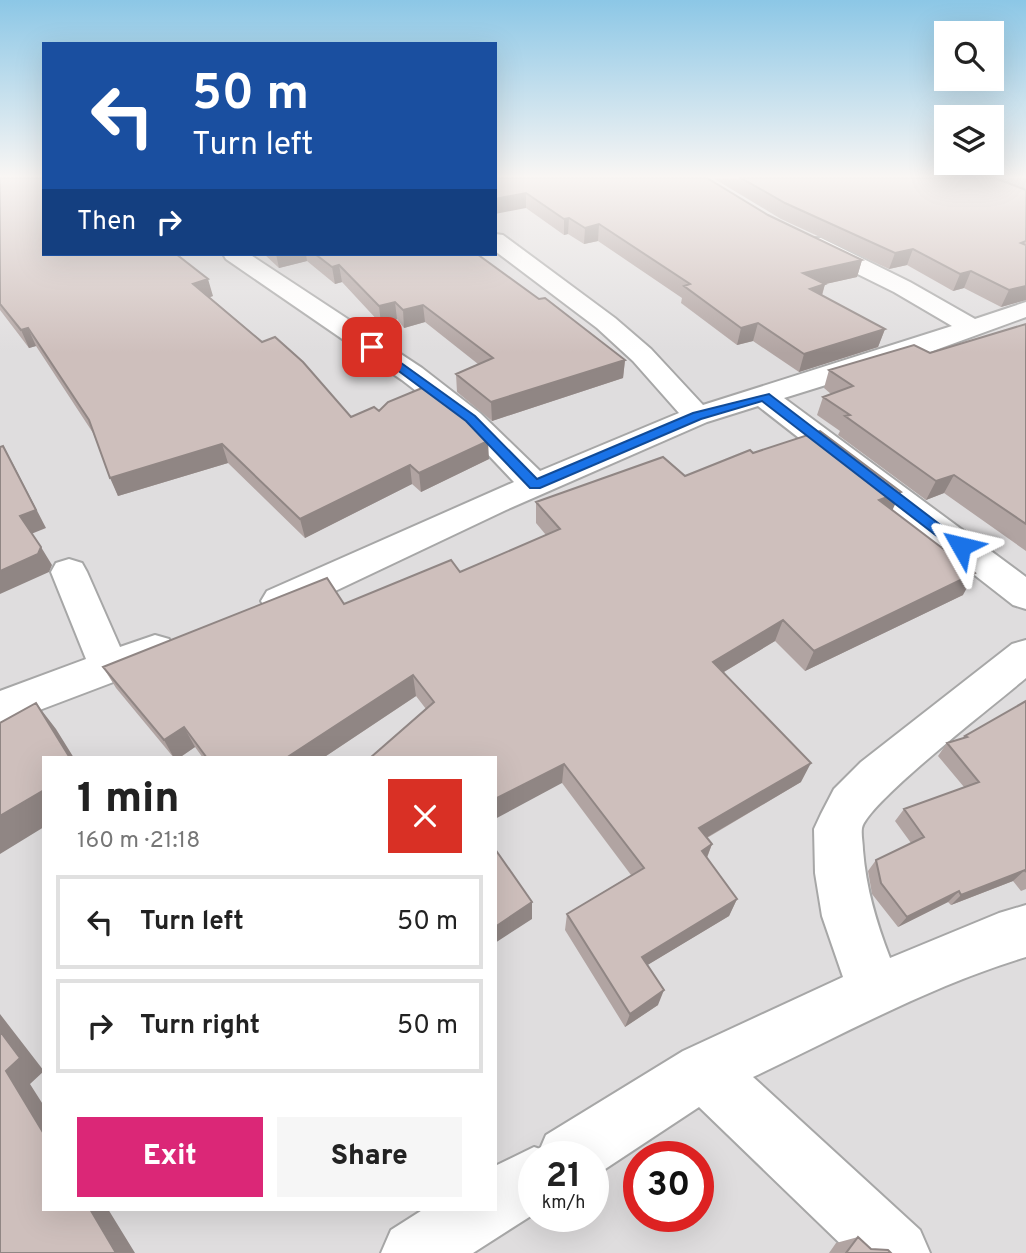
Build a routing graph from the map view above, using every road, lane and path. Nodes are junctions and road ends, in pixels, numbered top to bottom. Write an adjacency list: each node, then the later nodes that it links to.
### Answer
1 (798, 236): 5 (street)
2 (497, 241): 7 (street)
3 (237, 256): 8 (street)
4 (1026, 309): 5 (street)
5 (973, 328): 6 (street)
6 (764, 397): 7 (street); 10 (street)
7 (697, 416): 8 (street)
8 (535, 485): 11 (street)
9 (69, 572): 14 (street)
10 (1026, 596)
11 (246, 614)
12 (183, 638): 14 (street)
13 (1026, 655): 17 (street)
14 (108, 667): 15 (street)
15 (0, 709)
16 (1026, 931): 17 (street)
17 (875, 991): 18 (street)
18 (703, 1071): 19 (street); 24 (street)
19 (593, 1141)
20 (518, 1188): 21 (street)
21 (497, 1201)
22 (481, 1211): 23 (street)
23 (414, 1253)
24 (897, 1253)

